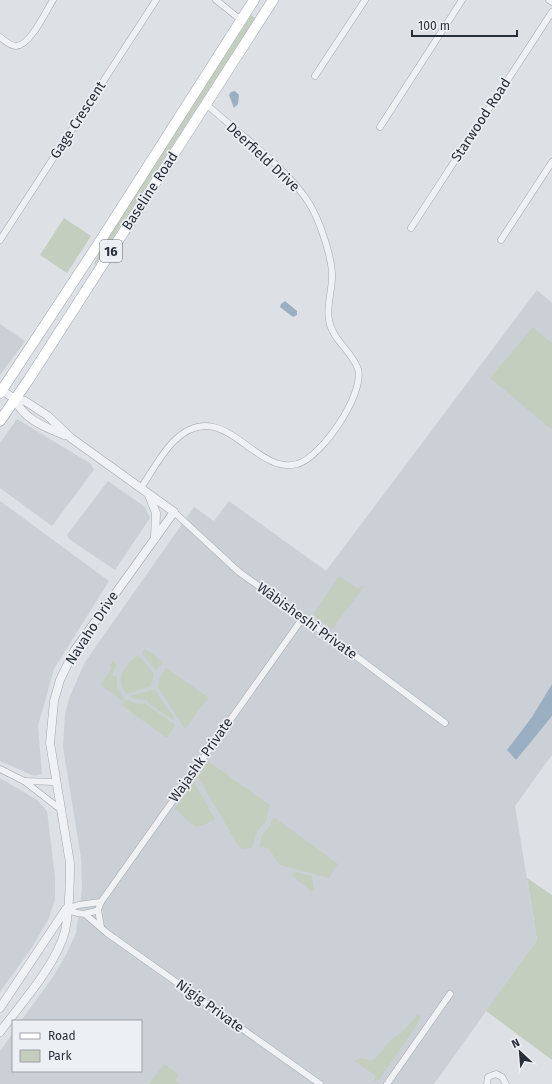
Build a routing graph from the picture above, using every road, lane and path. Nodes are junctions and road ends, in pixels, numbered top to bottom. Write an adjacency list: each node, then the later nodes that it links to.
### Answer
1 (53, 0): 12 (street)
2 (156, 0): 18 (street, Gage Crescent)
3 (216, 0): 11 (street)
4 (254, 0): 11 (main road, Baseline Road / 16)
5 (273, 0): 14 (main road, Baseline Road / 16)
6 (365, 0): 13 (street)
7 (462, 0): 15 (street)
8 (549, 0): 9 (street)
9 (552, 2)
10 (552, 12): 17 (street, Starwood Road)
11 (241, 20): 20 (main road, Baseline Road / 16)
12 (0, 36)
13 (315, 76)
14 (206, 104): 21 (main road, Baseline Road / 16); 23 (street, Deerfield Drive)
15 (380, 127)
16 (552, 162): 19 (street)
17 (411, 228)
18 (0, 240)
19 (501, 240)
20 (1, 391): 21 (street)
21 (15, 398): 22 (main road, Baseline Road / 16); 23 (street)
22 (0, 421)
23 (141, 488): 24 (street)
24 (149, 494): 25 (street); 26 (street)
25 (174, 512): 26 (street, Navaho Drive); 27 (street, Wàbisheshì Private)
26 (155, 538): 31 (street, Navaho Drive)
27 (302, 619): 28 (street, Wàbisheshì Private); 33 (street, Wajashk Private)
28 (445, 723)
29 (0, 769): 30 (street)
30 (24, 781): 31 (street); 32 (street)
31 (55, 782): 32 (street, Navaho Drive)
32 (60, 809): 34 (street, Navaho Drive)
33 (101, 902): 34 (street); 35 (street, Wajashk Private)
34 (67, 908): 36 (street); 39 (street, Navaho Drive); 40 (street, Navaho Drive)
35 (98, 910): 36 (street); 37 (street)
36 (86, 915): 37 (street, Nigig Private)
37 (101, 927): 41 (street, Nigig Private)
38 (450, 994): 42 (street)
39 (0, 1008)
40 (0, 1032)
41 (320, 1084)
42 (387, 1084)
43 (487, 1084): 44 (street)
44 (506, 1084)

